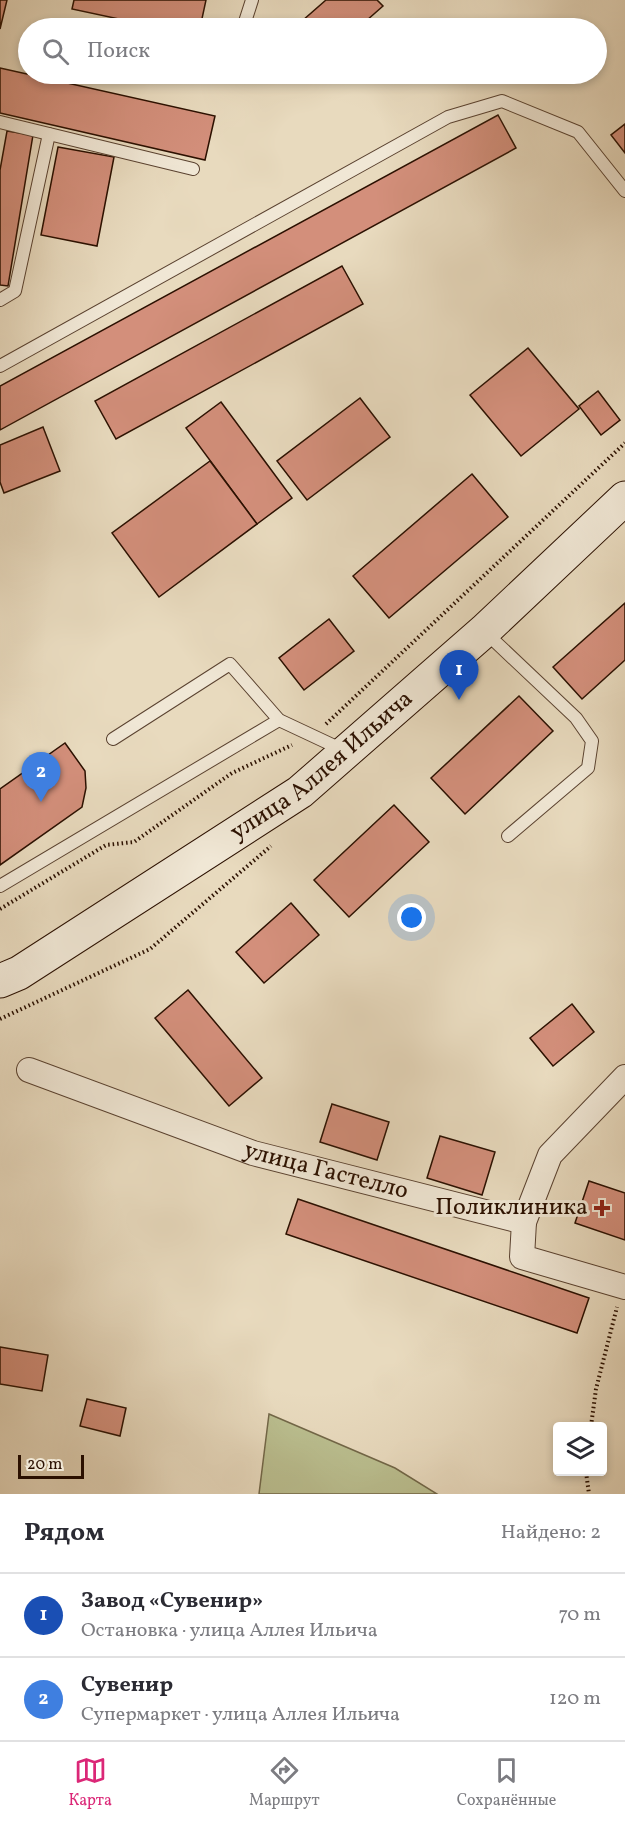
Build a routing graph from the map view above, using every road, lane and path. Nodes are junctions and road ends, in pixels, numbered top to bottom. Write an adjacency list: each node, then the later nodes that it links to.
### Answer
1 (252, 0): 2 (lane)
2 (246, 18)
3 (0, 122): 4 (lane)
4 (49, 134): 5 (lane); 7 (lane)
5 (193, 169)
6 (625, 191): 8 (lane)
7 (0, 300)
8 (0, 366)
9 (625, 443): 13 (path)
10 (621, 510): 11 (main road, улица Аллея Ильича)
11 (484, 631): 15 (main road, улица Аллея Ильича); 16 (lane)
12 (279, 720): 13 (lane); 14 (lane); 17 (lane)
13 (313, 736): 15 (lane); 18 (path)
14 (113, 740)
15 (347, 752): 19 (main road, улица Аллея Ильича)
16 (508, 836)
17 (0, 886)
18 (0, 909)
19 (9, 977)
20 (37, 1002): 21 (path)
21 (0, 1020)
22 (29, 1070): 24 (street, улица Гастелло)
23 (625, 1077): 24 (street)
24 (524, 1222): 25 (street)
25 (624, 1287): 26 (path)
26 (592, 1422)
27 (587, 1476): 28 (path)
28 (589, 1494)

